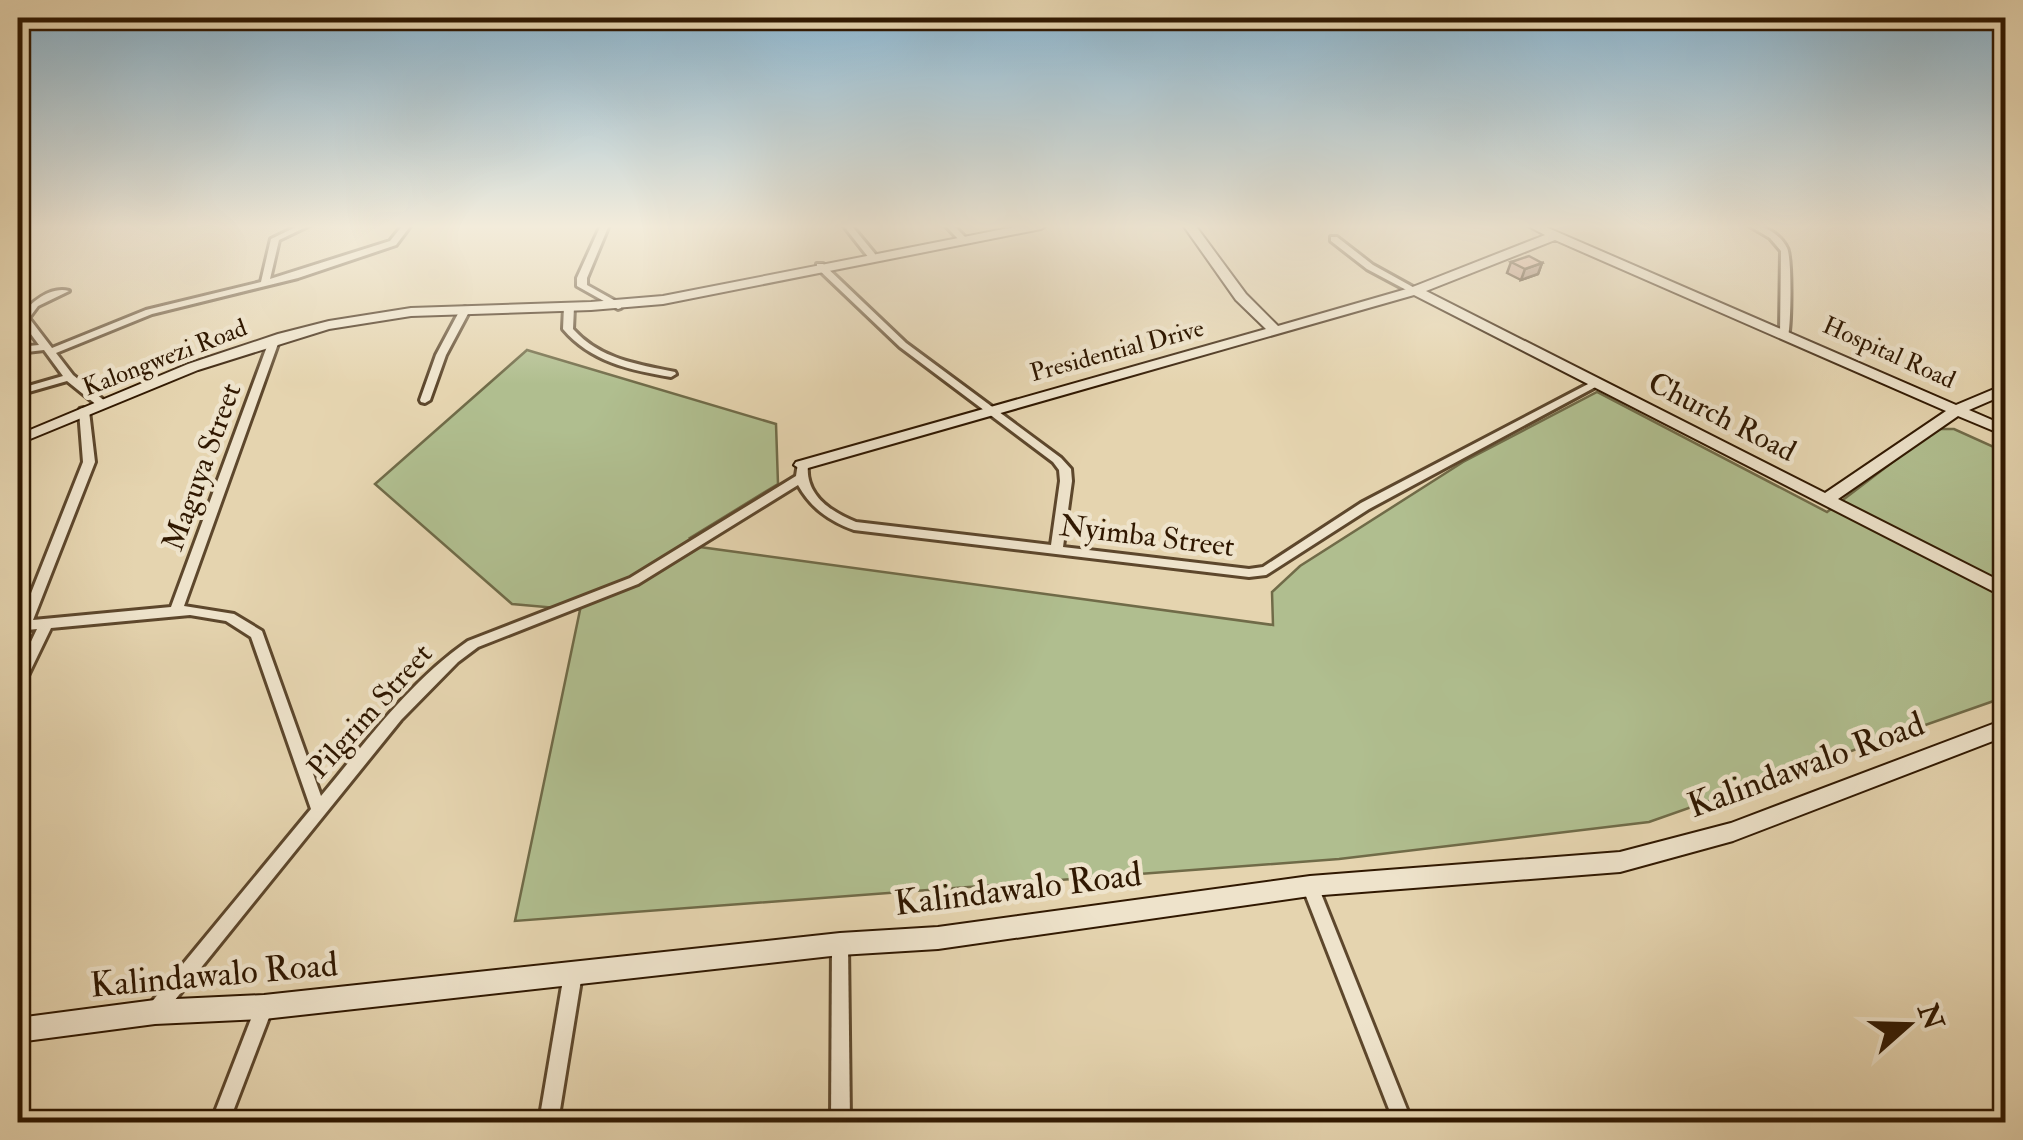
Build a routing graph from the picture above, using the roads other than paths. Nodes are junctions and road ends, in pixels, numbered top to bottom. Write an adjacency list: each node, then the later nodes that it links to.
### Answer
1 (266, 278): 11 (street)
2 (280, 278): 11 (street)
3 (582, 278): 14 (street)
4 (764, 278): 14 (street, Kalongwezi Road)
5 (832, 278): 29 (street)
6 (1227, 278): 17 (street)
7 (1391, 278): 13 (street)
8 (1446, 278): 13 (street, Presidential Drive)
9 (1654, 278): 18 (street, Hospital Road)
10 (1785, 278): 18 (street)
11 (265, 283): 20 (street)
12 (64, 290): 20 (street)
13 (1414, 291): 17 (street, Presidential Drive); 24 (street, Church Road)
14 (618, 306): 15 (street, Kalongwezi Road)
15 (570, 307): 16 (street, Kalongwezi Road); 22 (street)
16 (465, 310): 19 (street, Kalongwezi Road); 27 (street)
17 (1276, 332): 29 (street, Presidential Drive)
18 (1784, 335): 30 (street, Hospital Road)
19 (274, 341): 28 (street, Kalongwezi Road); 38 (street, Maguya Street)
20 (49, 349): 21 (street); 23 (street)
21 (18, 350)
22 (671, 374)
23 (69, 377): 26 (street); 28 (street)
24 (1596, 384): 35 (street, Church Road); 36 (street, Nyimba Street)
25 (2006, 388): 30 (street)
26 (18, 392)
27 (426, 400)
28 (102, 404): 31 (street, Kalongwezi Road)
29 (991, 409): 34 (street, Presidential Drive); 36 (street)
30 (1957, 410): 32 (street, Hospital Road); 35 (street)
31 (84, 412): 33 (street, Kalongwezi Road); 40 (street)
32 (2006, 432)
33 (18, 440)
34 (801, 471): 36 (street, Nyimba Street); 43 (street, Pilgrim Street)
35 (1826, 500): 37 (street, Church Road)
36 (1056, 551)
37 (2006, 592)
38 (176, 611): 39 (street); 43 (street)
39 (47, 622): 40 (street); 41 (street)
40 (21, 625)
41 (18, 682)
42 (2006, 727): 44 (street, Kalindawalo Road)
43 (318, 809): 48 (street, Pilgrim Street)
44 (1310, 886): 45 (street, Kalindawalo Road); 53 (street)
45 (840, 944): 46 (street, Kalindawalo Road); 52 (street)
46 (573, 974): 47 (street, Kalindawalo Road); 51 (street)
47 (264, 1007): 48 (street, Kalindawalo Road); 50 (street)
48 (154, 1012): 49 (street, Kalindawalo Road)
49 (18, 1030)
50 (220, 1122)
51 (548, 1122)
52 (841, 1122)
53 (1403, 1122)

